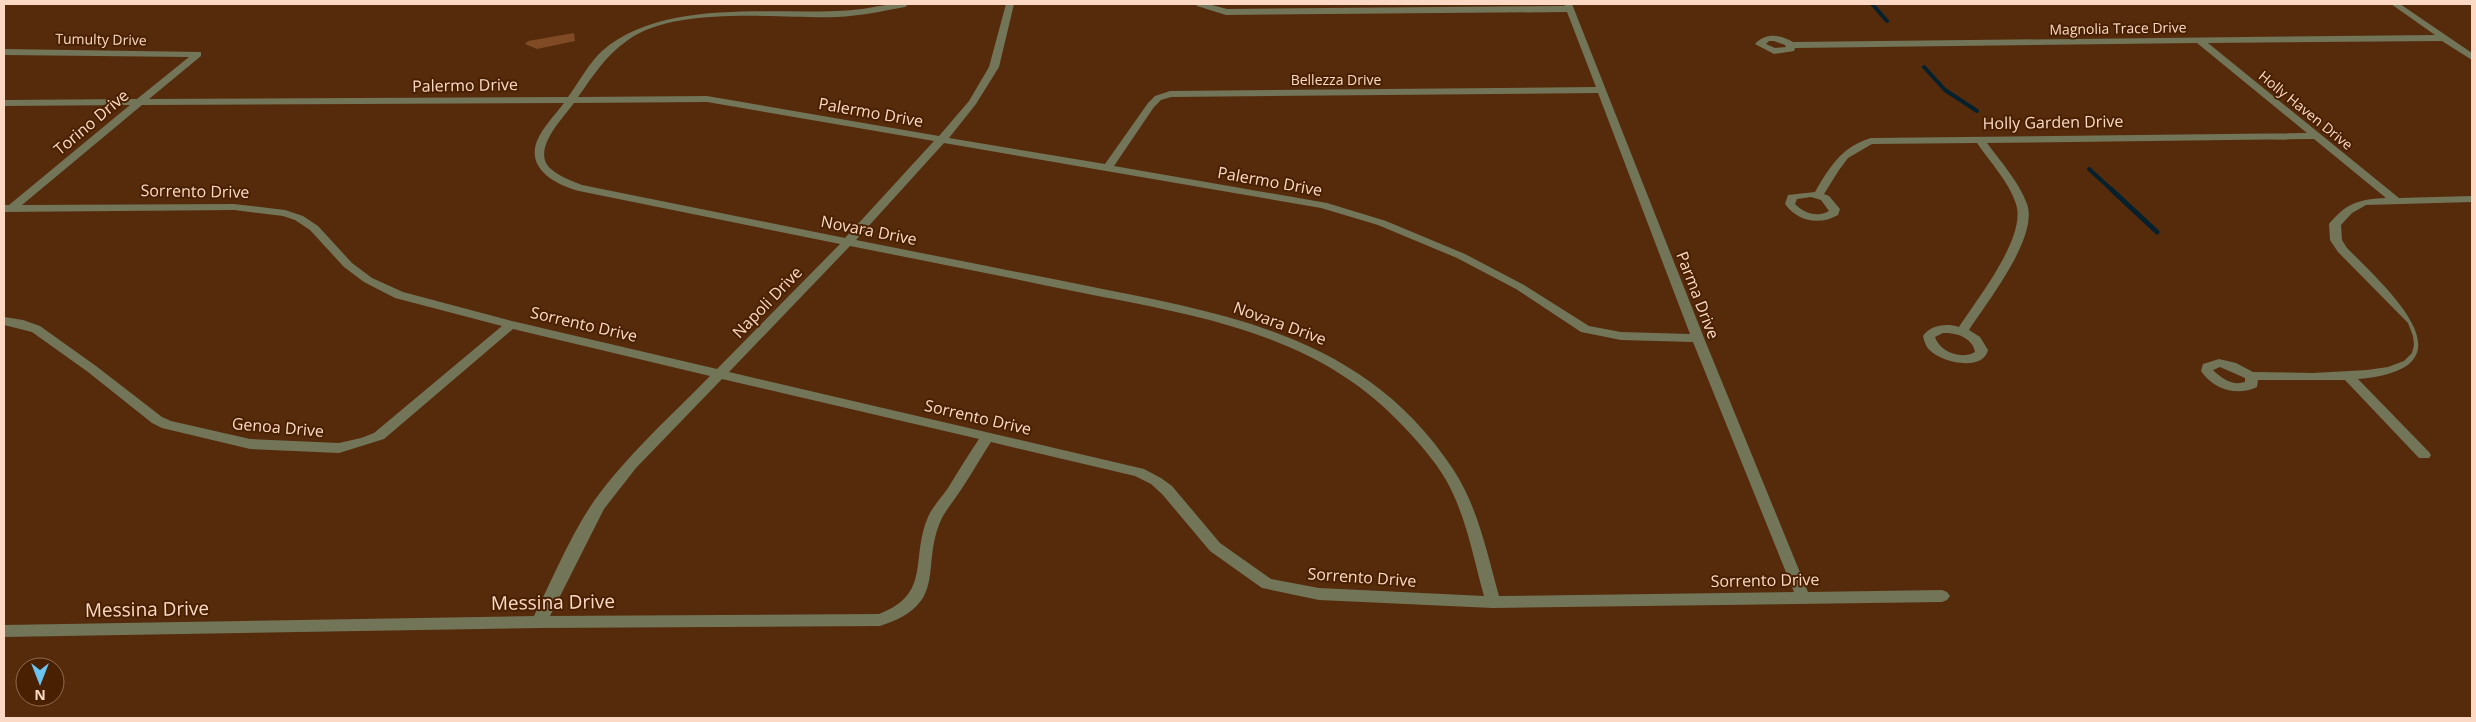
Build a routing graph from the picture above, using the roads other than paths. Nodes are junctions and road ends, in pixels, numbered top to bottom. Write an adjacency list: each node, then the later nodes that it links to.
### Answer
1 (905, 4): 13 (street, Novara Drive)
2 (1010, 4): 17 (street, Napoli Drive)
3 (1200, 4): 5 (street)
4 (2395, 4): 6 (street)
5 (1569, 6): 12 (street, Parma Drive)
6 (2444, 38): 7 (street, Magnolia Trace Drive); 11 (street)
7 (2200, 40): 8 (street, Magnolia Trace Drive); 16 (street, Holly Haven Drive)
8 (1791, 45)
9 (4, 52): 10 (street, Tumulty Drive)
10 (198, 54): 15 (street, Torino Drive)
11 (2472, 57)
12 (1601, 90): 19 (street, Bellezza Drive); 28 (street, Parma Drive)
13 (571, 99): 15 (street, Palermo Drive); 17 (street, Palermo Drive); 24 (street, Novara Drive)
14 (4, 103): 15 (street, Palermo Drive)
15 (136, 104): 23 (street, Torino Drive)
16 (2315, 136): 18 (street, Holly Garden Drive); 22 (street, Holly Haven Drive)
17 (942, 139): 19 (street, Palermo Drive); 24 (street, Napoli Drive)
18 (1979, 139): 20 (street, Holly Garden Drive); 27 (street)
19 (1108, 167): 28 (street, Palermo Drive)
20 (1818, 196)
21 (2472, 199): 22 (street)
22 (2395, 200): 31 (street)
23 (7, 210): 26 (street, Sorrento Drive)
24 (848, 243): 29 (street, Napoli Drive); 36 (street, Novara Drive)
25 (4, 321): 26 (street, Genoa Drive)
26 (511, 325): 29 (street, Sorrento Drive)
27 (1962, 332)
28 (1698, 338): 35 (street, Parma Drive)
29 (719, 374): 32 (street, Sorrento Drive); 37 (street, Napoli Drive)
30 (2251, 376): 31 (street)
31 (2348, 376): 33 (street)
32 (987, 438): 36 (street, Sorrento Drive); 37 (street, Messina Drive)
33 (2424, 455)
34 (1942, 596): 35 (street, Sorrento Drive)
35 (1803, 597): 36 (street, Sorrento Drive)
36 (1493, 602)
37 (539, 622): 38 (street, Messina Drive)
38 (4, 631)

